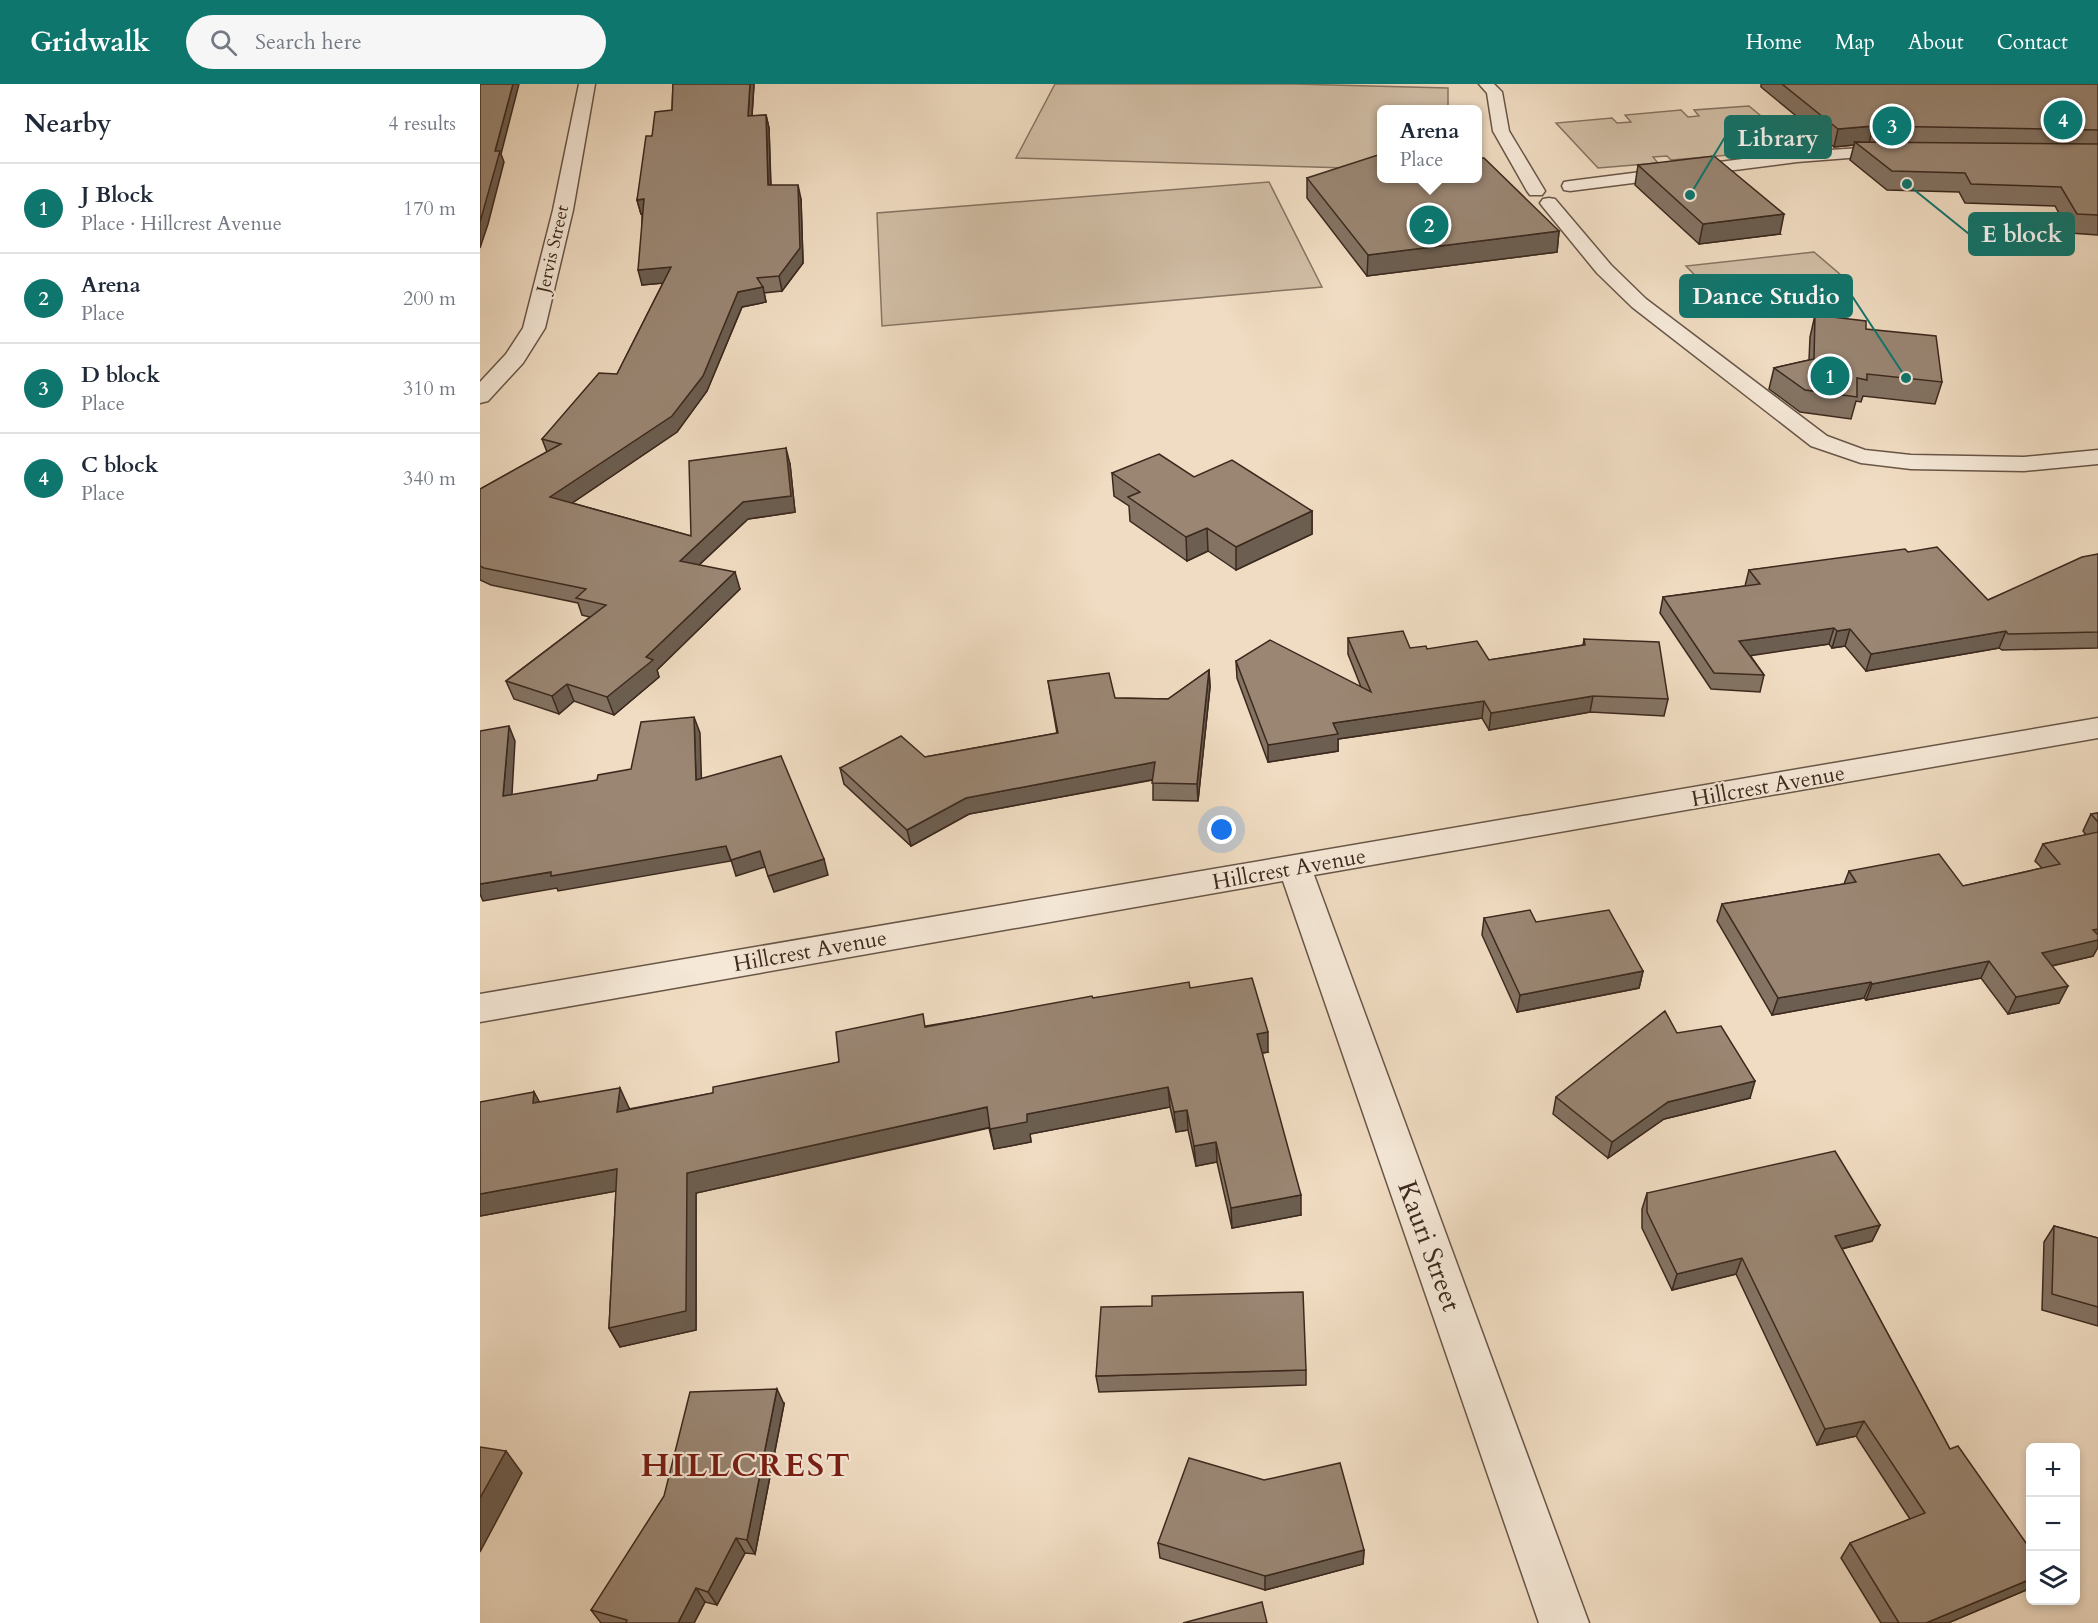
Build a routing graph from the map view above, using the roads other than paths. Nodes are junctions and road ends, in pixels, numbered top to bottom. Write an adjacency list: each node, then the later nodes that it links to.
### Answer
1 (587, 84): 6 (street, Jervis Street)
2 (1486, 84): 5 (lane)
3 (1916, 151): 4 (lane)
4 (1570, 186): 5 (lane); 5 (lane)
5 (1543, 197): 7 (lane)
6 (480, 396)
7 (2098, 458)
8 (2098, 728): 9 (street, Hillcrest Avenue)
9 (1295, 868): 10 (street, Hillcrest Avenue); 11 (street, Kauri Street)
10 (480, 1008)
11 (1564, 1623)

